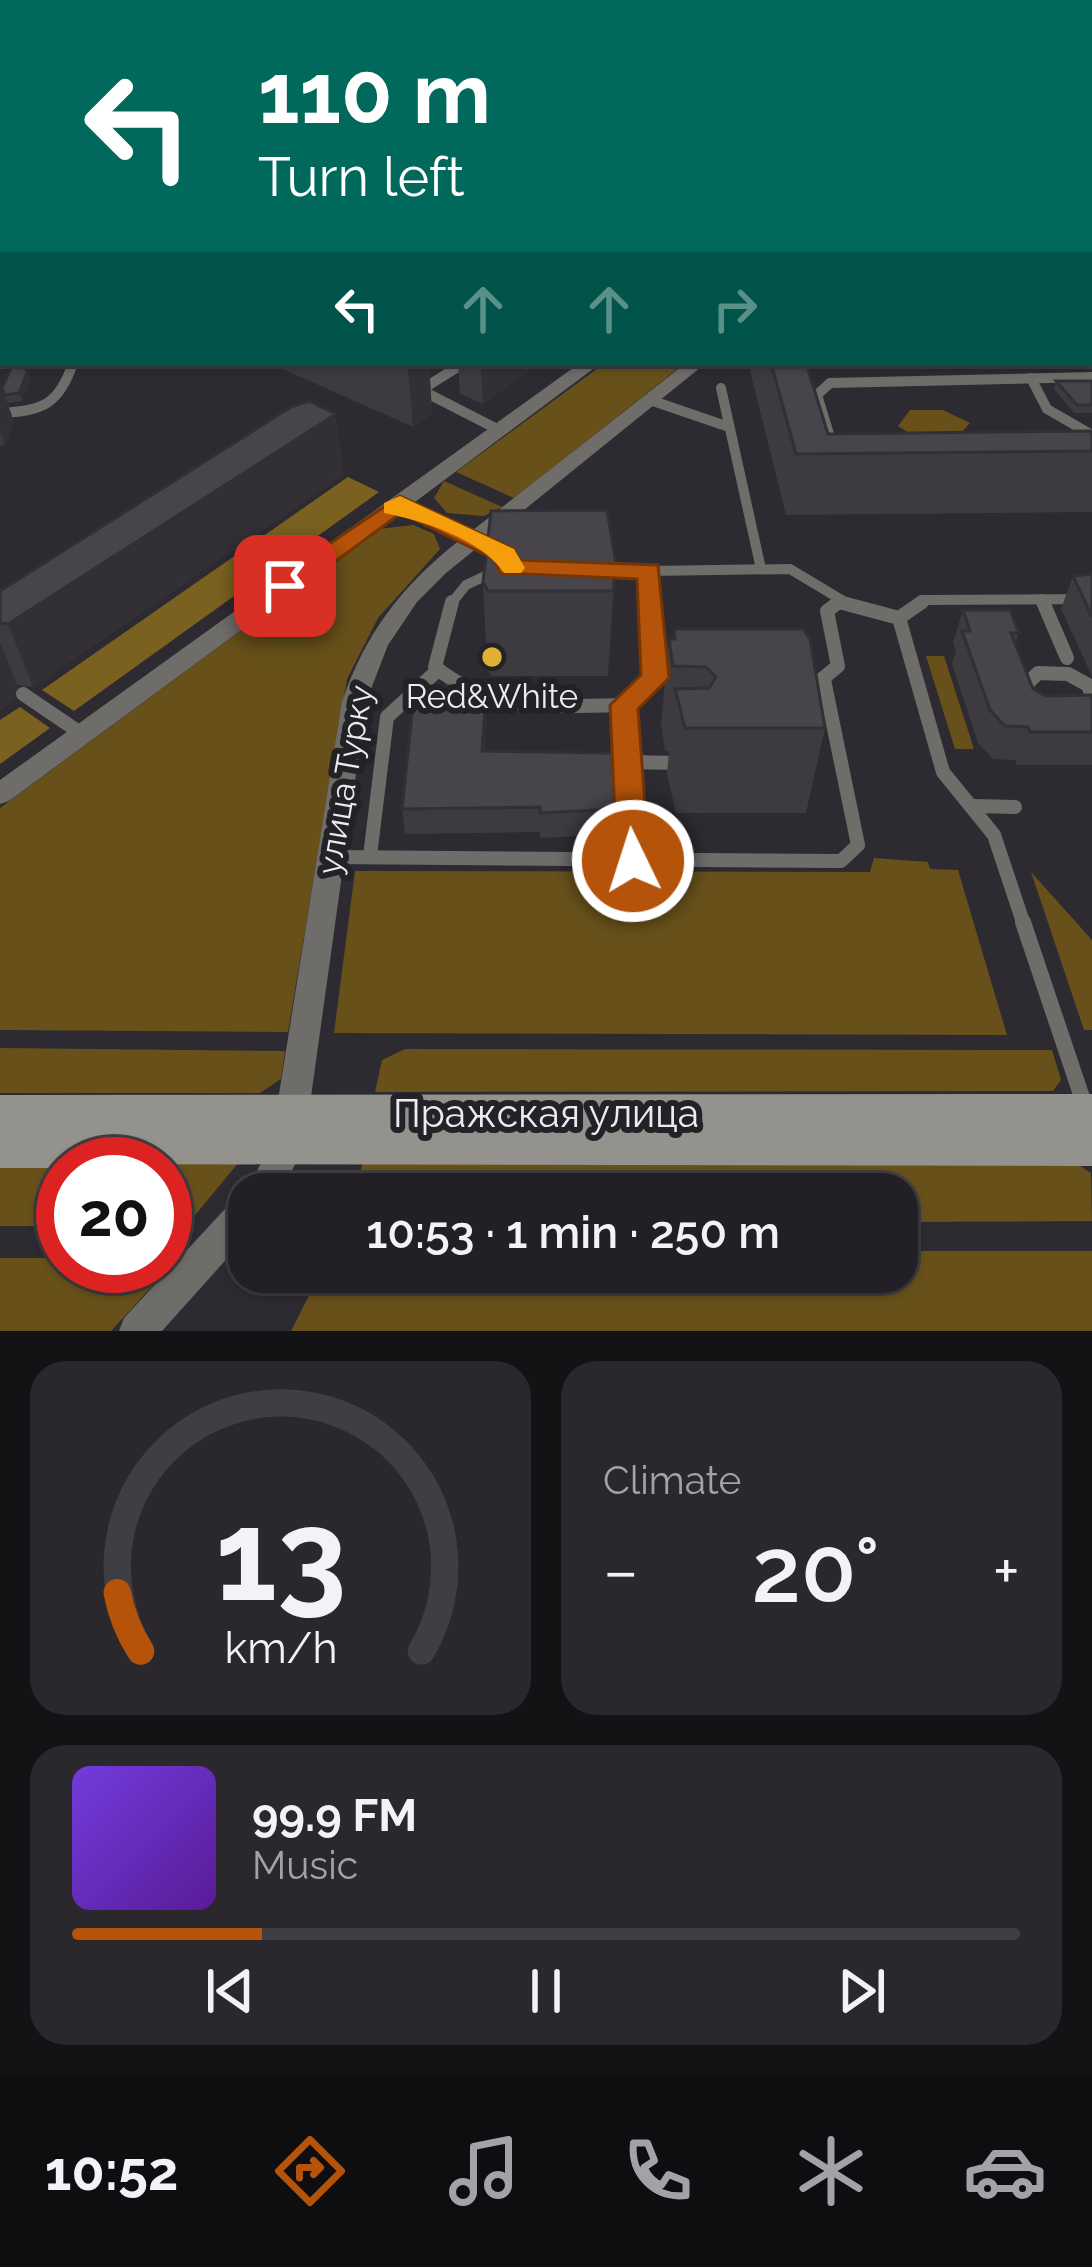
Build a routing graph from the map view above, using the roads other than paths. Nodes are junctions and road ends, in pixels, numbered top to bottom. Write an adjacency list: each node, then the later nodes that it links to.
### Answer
1 (72, 366): 13 (lane)
2 (459, 366): 11 (lane)
3 (588, 366): 15 (street)
4 (693, 366): 12 (street, улица Турку)
5 (981, 366): 8 (lane)
6 (1092, 374): 7 (lane)
7 (1030, 378): 8 (lane); 16 (lane)
8 (988, 379): 17 (lane)
9 (406, 383): 11 (lane)
10 (721, 388): 14 (lane)
11 (421, 390): 15 (lane)
12 (650, 400): 14 (lane); 19 (street, улица Турку)
13 (0, 413)
14 (729, 427): 21 (lane)
15 (499, 430): 18 (street)
16 (1089, 435)
17 (838, 466)
18 (400, 503): 19 (street); 39 (street)
19 (481, 542): 47 (street, улица Турку)
20 (505, 555): 29 (lane)
21 (761, 569): 23 (lane); 26 (lane)
22 (589, 570): 23 (lane)
23 (649, 571): 30 (lane)
24 (1042, 599): 25 (lane); 27 (lane); 28 (lane)
25 (1092, 599)
26 (839, 602): 27 (lane); 33 (lane)
27 (899, 618): 43 (lane)
28 (1070, 667): 35 (lane); 37 (lane)
29 (438, 670): 36 (lane); 46 (lane)
30 (655, 678): 31 (lane); 36 (lane)
31 (697, 679)
32 (803, 680): 33 (lane)
33 (824, 680): 49 (lane)
34 (23, 694): 39 (lane)
35 (1092, 699): 38 (lane)
36 (624, 705): 40 (lane)
37 (1043, 709)
38 (1081, 715)
39 (82, 734): 42 (street)
40 (627, 762): 41 (lane); 48 (lane)
41 (694, 763)
42 (0, 794)
43 (974, 806): 44 (lane); 51 (lane)
44 (1015, 808)
45 (707, 843): 49 (lane)
46 (370, 856): 47 (lane); 48 (lane)
47 (330, 857): 52 (street, улица Турку)
48 (633, 861): 49 (lane)
49 (709, 861)
50 (0, 1114): 52 (street, Пражская улица)
51 (1091, 1125): 52 (street, Пражская улица)
52 (290, 1130): 53 (street, Пражская улица); 54 (street, улица Турку)
53 (0, 1148)
54 (271, 1173)
55 (228, 1231): 56 (street)
56 (137, 1331)

